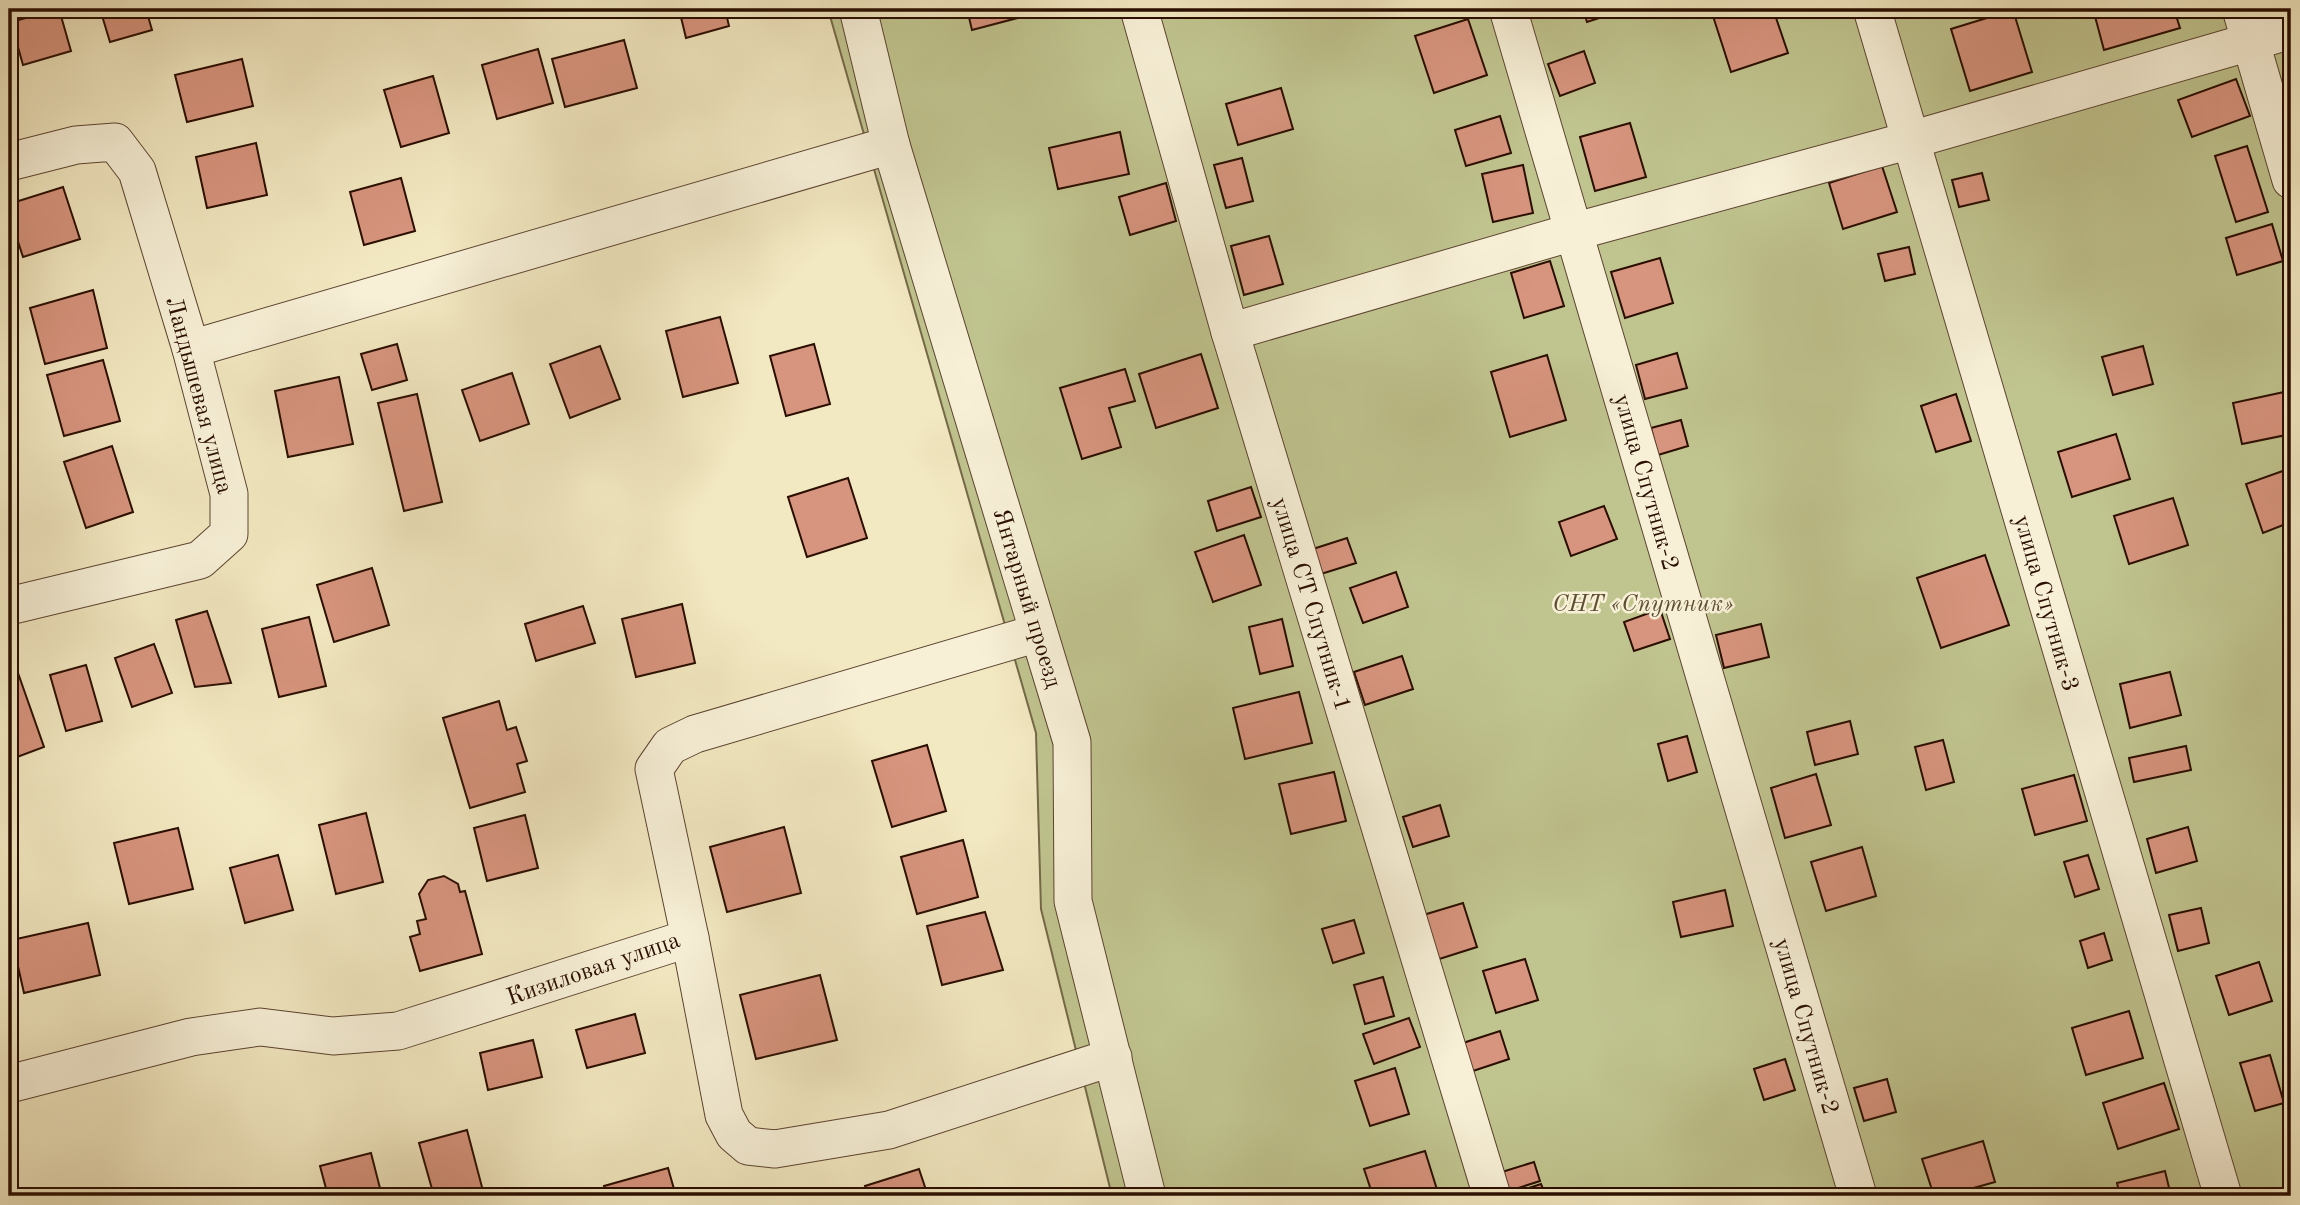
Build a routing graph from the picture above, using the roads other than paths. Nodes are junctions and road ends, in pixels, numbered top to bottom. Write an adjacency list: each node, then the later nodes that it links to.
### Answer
1 (858, 9): 8 (street, Янтарный проезд)
2 (1139, 9): 12 (street, улица СТ Спутник-1)
3 (1508, 9): 11 (street, улица Спутник-2)
4 (1872, 9): 7 (street, улица Спутник-3)
5 (2246, 25): 6 (street); 7 (street); 10 (street)
6 (2291, 30)
7 (1911, 140): 11 (street); 22 (street, улица Спутник-3)
8 (891, 145): 13 (street); 15 (street, Янтарный проезд)
9 (9, 163): 13 (street, Ландышевая улица)
10 (2291, 180)
11 (1573, 232): 12 (street); 21 (street, улица Спутник-2)
12 (1230, 332): 20 (street, улица СТ Спутник-1)
13 (191, 349): 14 (street, Ландышевая улица)
14 (9, 606)
15 (1038, 633): 16 (street, Кизиловая улица); 17 (street, Янтарный проезд)
16 (690, 938): 17 (street); 18 (street, Кизиловая улица)
17 (1113, 1057): 19 (street, Янтарный проезд)
18 (9, 1084)
19 (1147, 1196)
20 (1492, 1196)
21 (1858, 1196)
22 (2223, 1196)

